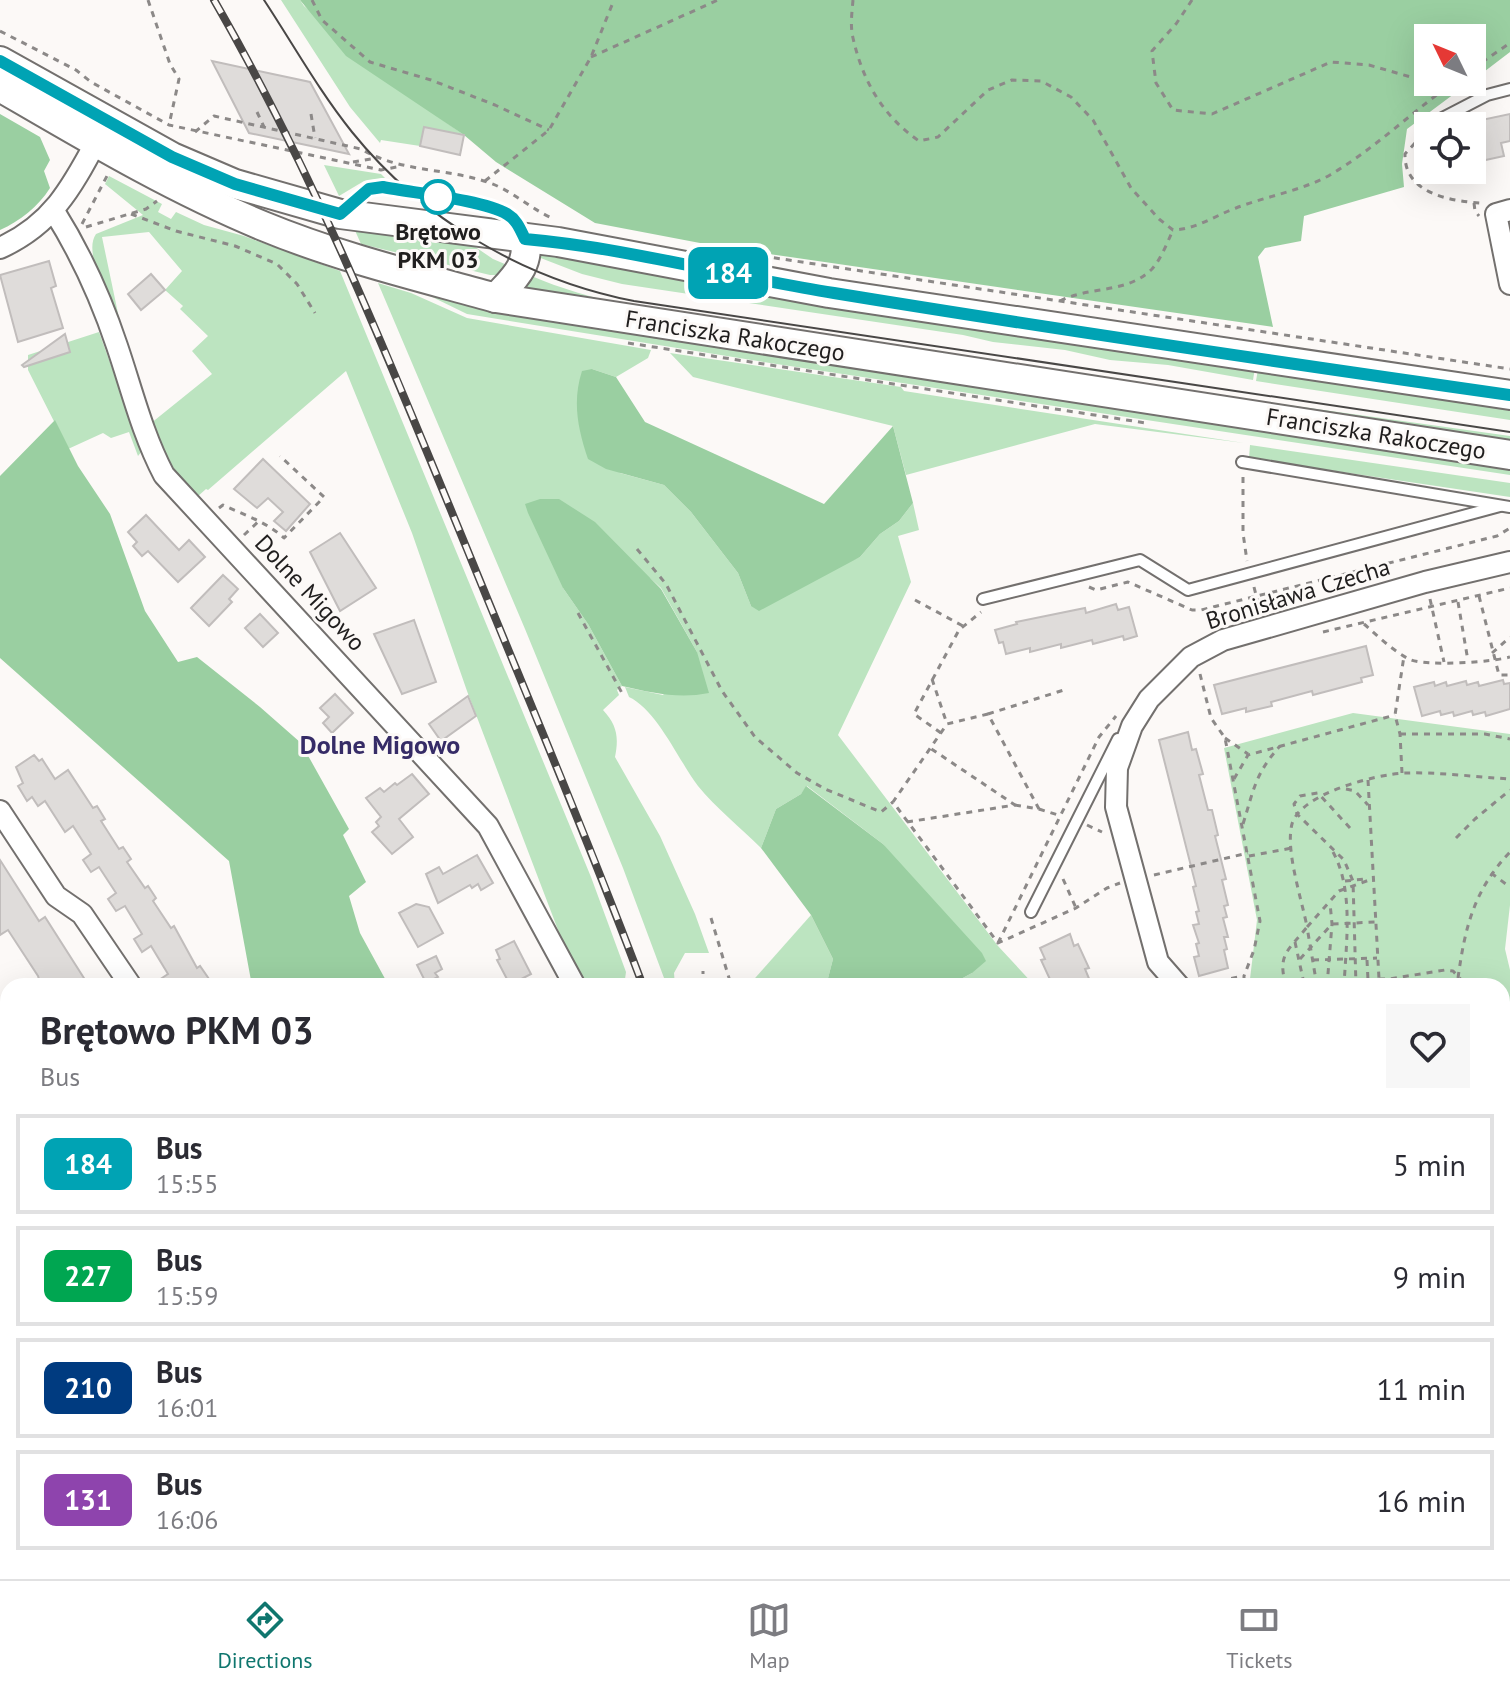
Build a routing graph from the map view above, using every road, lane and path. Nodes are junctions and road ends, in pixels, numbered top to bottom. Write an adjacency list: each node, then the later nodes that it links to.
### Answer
1 (148, 0): 19 (path)
2 (312, 0): 21 (path)
3 (614, 0): 9 (path)
4 (718, 0): 9 (path)
5 (853, 0): 39 (path)
6 (1192, 0): 12 (path)
7 (0, 31): 19 (path)
8 (1510, 43): 10 (path)
9 (591, 57): 21 (path)
10 (1486, 59)
11 (0, 61): 40 (main road)
12 (1414, 78)
13 (0, 87): 24 (main road, Franciszka Rakoczego)
14 (1510, 89): 17 (lane)
15 (1435, 96): 39 (path)
16 (257, 112): 20 (path)
17 (1456, 112)
18 (311, 114): 23 (path)
19 (169, 125): 22 (path)
20 (264, 127): 22 (path); 23 (path)
21 (549, 130): 28 (path)
22 (195, 132): 27 (path)
23 (315, 138): 26 (path)
24 (96, 142): 36 (street); 44 (main road, Franciszka Rakoczego)
25 (1414, 144): 30 (path)
26 (376, 158): 27 (path); 28 (path)
27 (349, 163): 28 (path)
28 (406, 166)
29 (109, 172): 38 (path)
30 (1414, 181)
31 (1419, 184): 34 (path)
32 (159, 198): 38 (path)
33 (1490, 200): 34 (path)
34 (1474, 203): 37 (path)
35 (1510, 210): 43 (street)
36 (54, 211): 41 (street); 152 (street, Dolne Migowo)
37 (1475, 211)
38 (131, 214): 47 (path)
39 (1173, 230): 45 (path)
40 (525, 239): 44 (main road); 49 (main road)
41 (0, 248)
42 (756, 255): 45 (path)
43 (1510, 284)
44 (496, 298): 50 (main road, Franciszka Rakoczego)
45 (1060, 301): 46 (path); 48 (path)
46 (1058, 308)
47 (315, 313)
48 (1510, 369)
49 (1510, 395)
50 (1510, 455)
51 (280, 456): 56 (path)
52 (1242, 462): 54 (lane)
53 (1243, 479): 57 (path)
54 (1505, 507): 64 (lane)
55 (219, 508): 56 (path)
56 (259, 521): 58 (path)
57 (1243, 533)
58 (244, 535)
59 (637, 549): 106 (path)
60 (1510, 562): 61 (street, Bronisława Czecha)
61 (1425, 582): 68 (path); 91 (street, Bronisława Czecha)
62 (1510, 588): 63 (path)
63 (1479, 596): 67 (path); 75 (path)
64 (983, 599): 72 (path)
65 (1257, 599): 70 (path)
66 (915, 600): 72 (path)
67 (1458, 601): 68 (path); 78 (path)
68 (1432, 607): 71 (path); 80 (path)
69 (578, 613): 87 (path)
70 (1262, 617)
71 (1364, 624): 73 (path); 76 (path)
72 (963, 626): 84 (path)
73 (1316, 633)
74 (1510, 637): 75 (path)
75 (1492, 653): 79 (path)
76 (1404, 656): 80 (path); 89 (path)
77 (1510, 657): 79 (path)
78 (1468, 661): 79 (path); 80 (path)
79 (1494, 661): 83 (path)
80 (1444, 662)
81 (1209, 667): 82 (path)
82 (1200, 674): 85 (path); 94 (path)
83 (1510, 675)
84 (932, 679): 90 (path); 92 (path)
85 (1190, 684)
86 (1067, 689): 88 (path)
87 (622, 693)
88 (988, 714): 90 (path); 109 (path)
89 (1395, 715): 93 (path); 96 (path)
90 (947, 724): 92 (path)
91 (1132, 726): 127 (street, Bronisława Czecha); 132 (lane, Bronisława Czecha)
92 (941, 733): 97 (path)
93 (1400, 734): 95 (path); 99 (path)
94 (1225, 738): 98 (path); 100 (path)
95 (1510, 739)
96 (1280, 746): 98 (path); 114 (path)
97 (930, 748): 106 (path); 107 (path)
98 (1248, 755): 100 (path)
99 (1402, 773): 101 (path); 102 (path)
100 (1234, 779): 114 (path)
101 (1510, 779)
102 (1368, 780): 103 (path); 108 (path)
103 (1343, 788): 105 (path); 108 (path)
104 (1510, 790): 118 (path)
105 (1321, 797): 111 (path); 111 (path); 116 (path)
106 (893, 802): 113 (path)
107 (1015, 805): 109 (path); 113 (path)
108 (1369, 806): 125 (path)
109 (1039, 809): 112 (path)
110 (0, 811): 151 (street)
111 (1297, 814): 119 (path); 120 (path)
112 (1059, 816)
113 (907, 822): 131 (path)
114 (1243, 825): 122 (path)
115 (1091, 827): 117 (path)
116 (1350, 828)
117 (1104, 832)
118 (1456, 838)
119 (1292, 848): 122 (path); 138 (path)
120 (1332, 851): 126 (path); 128 (path)
121 (1510, 852): 123 (path)
122 (1248, 854): 127 (path); 149 (path)
123 (1491, 873): 129 (path); 167 (path)
124 (1060, 874): 131 (path)
125 (1372, 879): 126 (path); 134 (path)
126 (1352, 881): 128 (path); 135 (path)
127 (1128, 882): 131 (path); 155 (street, Bronisława Czecha)
128 (1344, 885): 130 (path); 137 (path)
129 (1510, 887)
130 (1330, 902): 136 (path); 138 (path)
131 (1076, 908)
132 (1031, 912)
133 (711, 918): 154 (path)
134 (1376, 922): 135 (path); 142 (path)
135 (1353, 923): 137 (path); 145 (path)
136 (1332, 924): 137 (path); 140 (path); 147 (path)
137 (1346, 924): 144 (path)
138 (1307, 927): 139 (path); 140 (path)
139 (1295, 942): 143 (path); 157 (path)
140 (1310, 948): 143 (path); 146 (path)
141 (1367, 958): 142 (path); 145 (path); 163 (path)
142 (1378, 958): 164 (path)
143 (1300, 959): 158 (path)
144 (1345, 959): 145 (path); 147 (path); 161 (path)
145 (1354, 959): 162 (path)
146 (1313, 960): 147 (path); 150 (path)
147 (1330, 960): 160 (path)
148 (703, 971): 153 (path)
149 (1244, 976): 156 (path)
150 (1316, 977): 159 (path)
151 (126, 978)
152 (571, 978)
153 (703, 978)
154 (729, 978)
155 (1172, 978)
156 (1234, 978)
157 (1284, 978)
158 (1303, 978)
159 (1310, 978)
160 (1329, 978)
161 (1344, 978)
162 (1355, 978)
163 (1368, 978)
164 (1379, 978)
165 (1395, 978): 166 (path)
166 (1458, 978)
167 (1459, 978)

